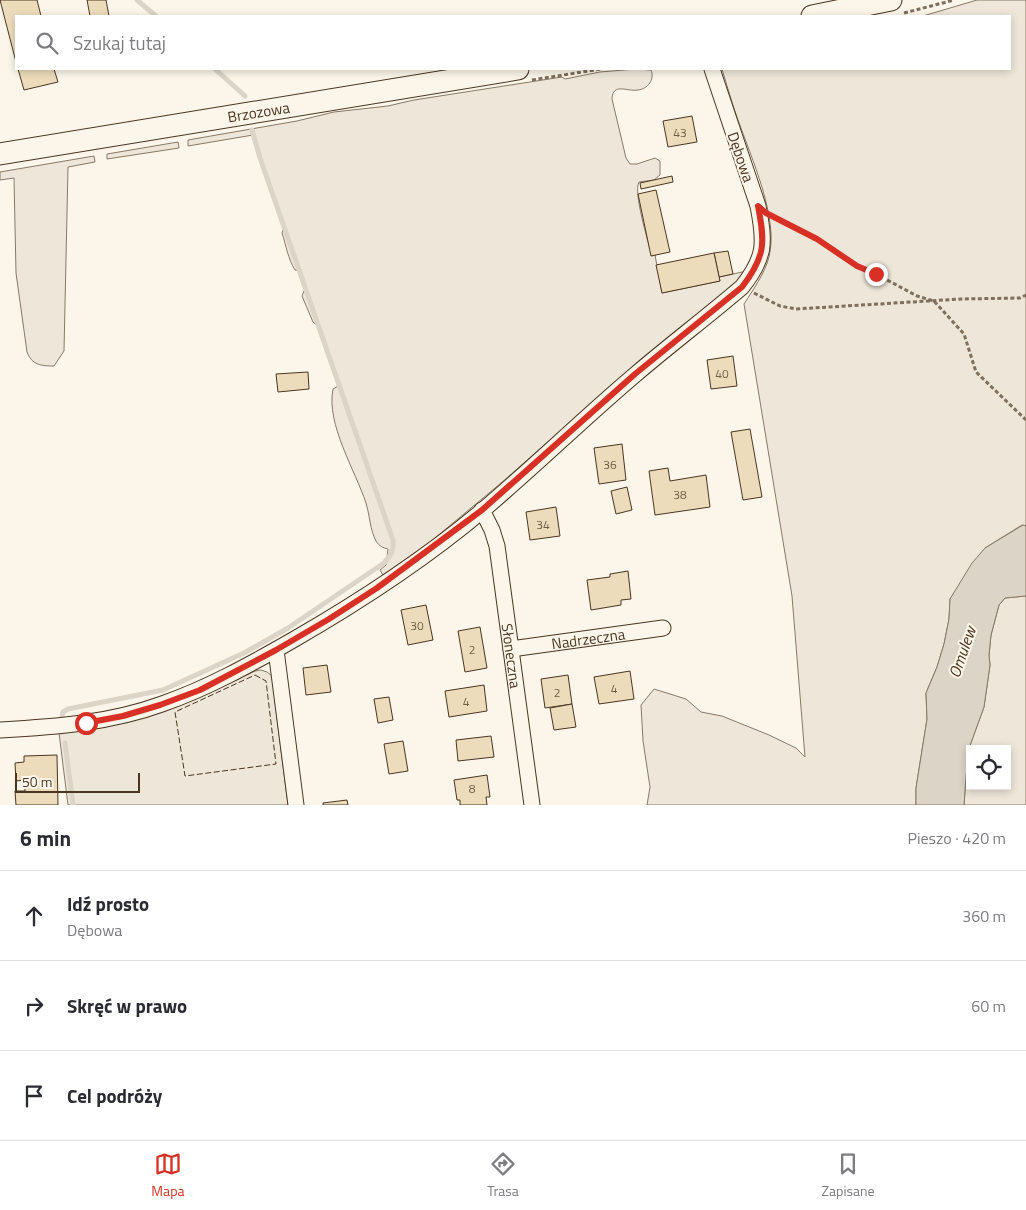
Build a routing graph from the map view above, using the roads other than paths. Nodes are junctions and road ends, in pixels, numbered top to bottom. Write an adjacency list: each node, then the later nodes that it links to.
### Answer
1 (895, 7): 2 (main road)
2 (821, 15)
3 (512, 70): 5 (main road, Brzozowa)
4 (712, 70): 6 (street, Dębowa)
5 (0, 154)
6 (482, 510): 8 (street, Słoneczna); 9 (street, Dębowa)
7 (663, 628): 8 (street, Nadrzeczna)
8 (511, 649): 12 (street, Słoneczna)
9 (276, 650): 10 (street, Dębowa); 11 (street)
10 (0, 730)
11 (296, 805)
12 (532, 805)

